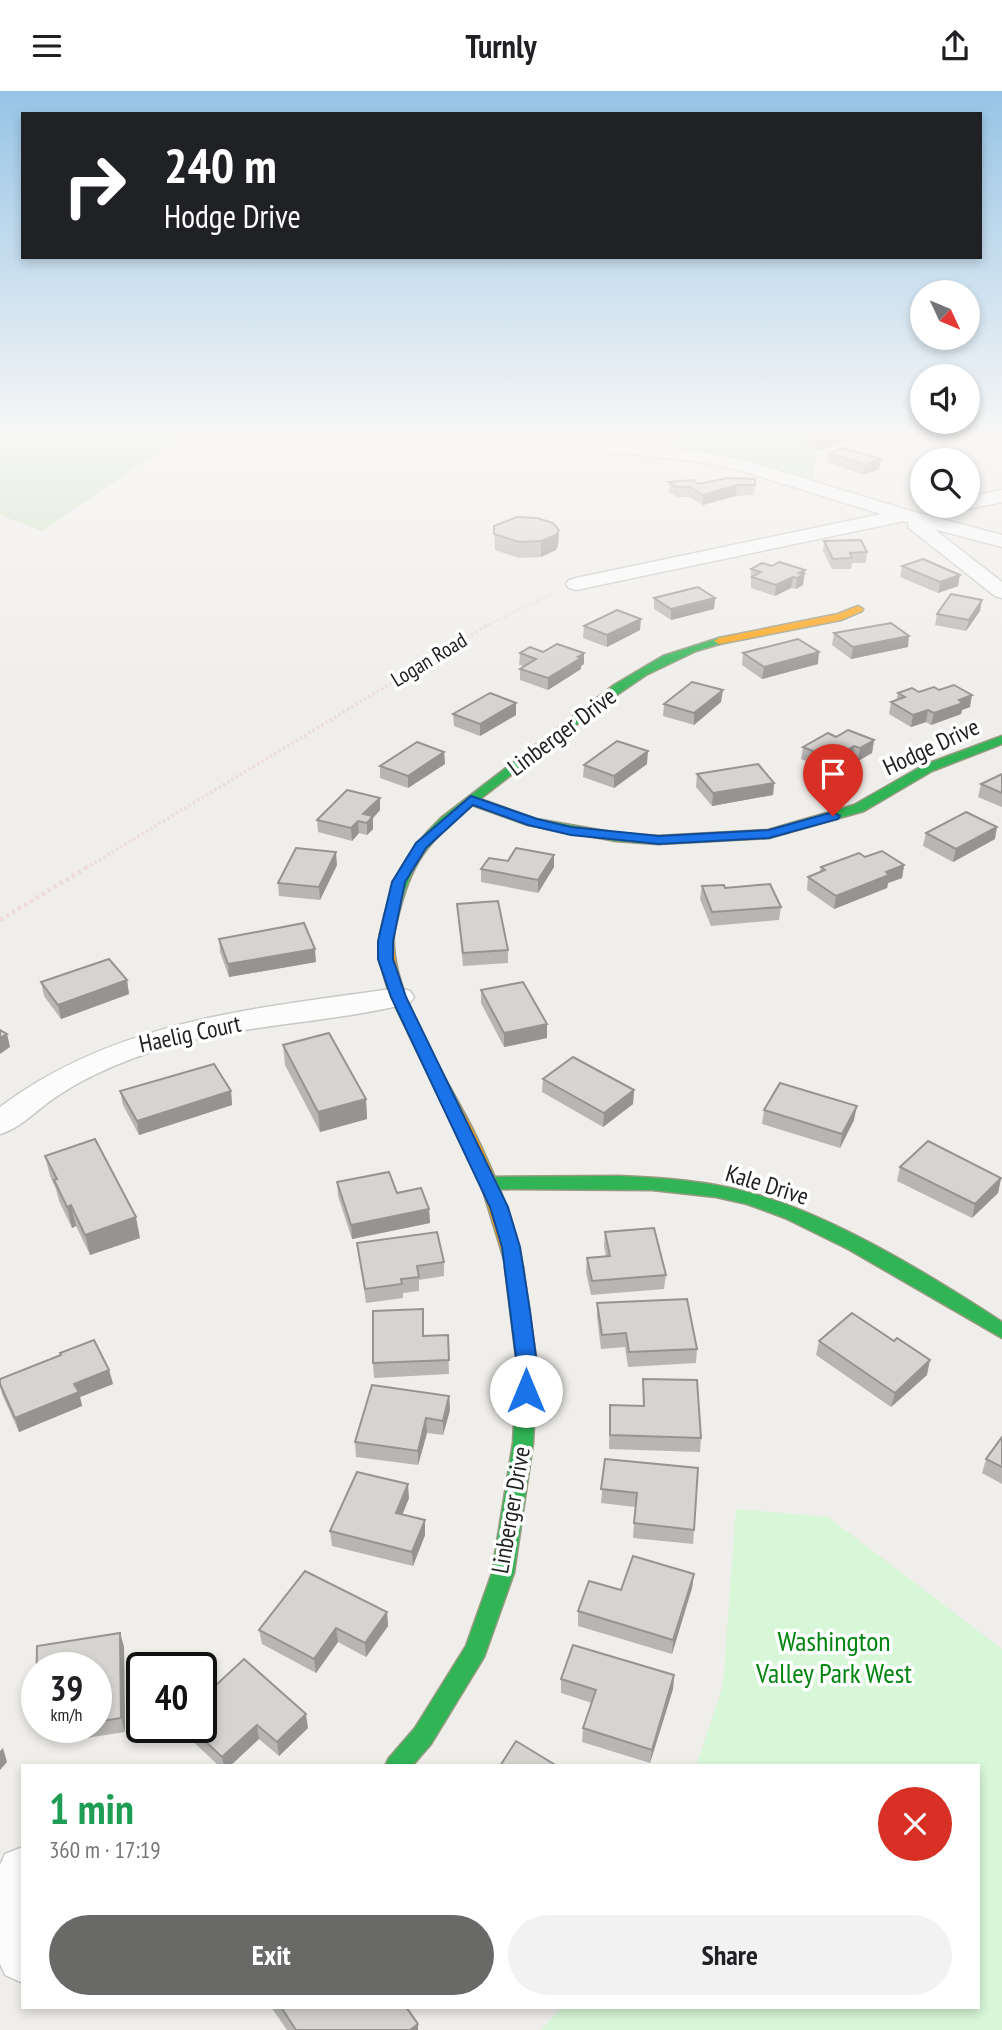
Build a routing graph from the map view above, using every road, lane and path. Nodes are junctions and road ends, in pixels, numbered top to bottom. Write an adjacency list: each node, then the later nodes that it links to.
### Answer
1 (869, 522): 5 (street)
2 (914, 522): 6 (street)
3 (932, 522): 4 (street)
4 (1002, 541)
5 (576, 585): 10 (path, Logan Road)
6 (1002, 592)
7 (858, 608): 9 (street, Linberger Drive)
8 (1002, 740): 9 (street, Hodge Drive)
9 (471, 800): 11 (street, Linberger Drive)
10 (0, 919)
11 (398, 997): 12 (street, Haelig Court); 13 (street, Linberger Drive)
12 (0, 1123)
13 (489, 1183): 14 (street, Kale Drive); 15 (street, Linberger Drive)
14 (1002, 1331)
15 (399, 1764)
16 (21, 1879): 17 (street)
17 (21, 1953)

